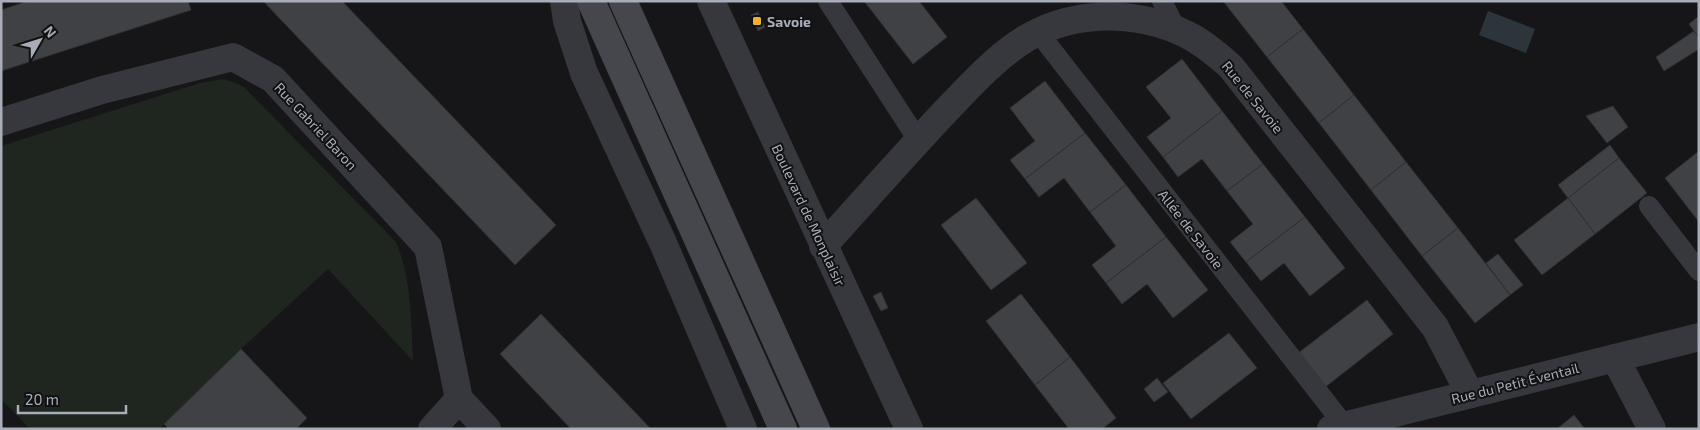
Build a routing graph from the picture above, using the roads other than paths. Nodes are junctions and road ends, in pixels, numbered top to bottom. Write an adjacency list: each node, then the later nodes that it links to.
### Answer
1 (564, 1): 21 (street)
2 (591, 1): 22 (main road)
3 (623, 1): 23 (main road)
4 (711, 1): 12 (street, Boulevard de Monplaisir)
5 (828, 1): 10 (lane)
6 (1162, 1): 7 (lane)
7 (1176, 29): 8 (street, Rue de Savoie); 16 (street, Rue de Savoie)
8 (1038, 32): 10 (street, Rue de Savoie); 18 (lane, Allée de Savoie)
9 (1, 122): 17 (street, Rue Gabriel Baron)
10 (918, 140): 12 (street, Rue de Savoie)
11 (1648, 206): 13 (lane)
12 (823, 246): 24 (street, Boulevard de Monplaisir)
13 (1699, 271)
14 (1699, 337): 15 (street, Rue du Petit Éventail)
15 (1615, 358): 16 (street, Rue du Petit Éventail); 25 (street)
16 (1470, 394): 18 (street, Rue du Petit Éventail)
17 (458, 398): 19 (street); 20 (street)
18 (1338, 427)
19 (432, 429)
20 (486, 429)
21 (743, 429)
22 (783, 429)
23 (816, 429)
24 (909, 429)
25 (1652, 429)

